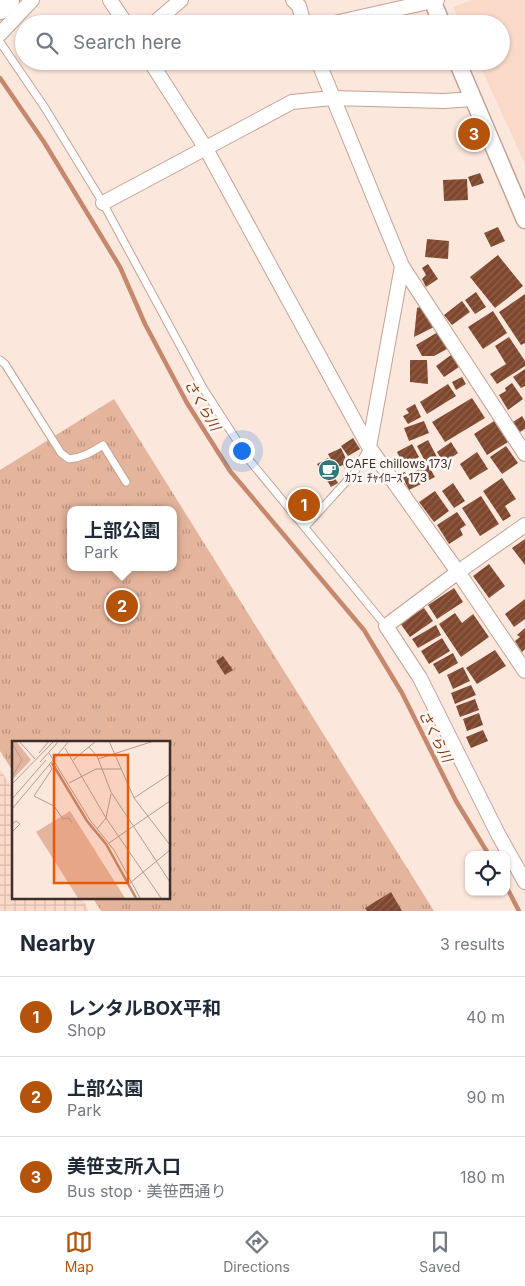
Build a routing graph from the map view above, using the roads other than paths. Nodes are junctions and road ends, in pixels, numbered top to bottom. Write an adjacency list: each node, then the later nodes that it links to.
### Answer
1 (8, 0): 7 (highway)
2 (32, 0): 8 (street)
3 (110, 0): 9 (street)
4 (181, 0): 10 (street)
5 (293, 0): 11 (street)
6 (434, 0): 12 (street); 13 (street)
7 (0, 8)
8 (18, 15)
9 (120, 15)
10 (163, 15)
11 (302, 15)
12 (369, 15)
13 (439, 15)
14 (15, 18): 15 (street)
15 (0, 34)
16 (1, 47): 17 (lane)
17 (15, 66)
18 (18, 70): 25 (lane)
19 (156, 70): 24 (street)
20 (321, 70): 22 (street)
21 (461, 70): 23 (street)
22 (332, 98): 23 (street); 24 (street); 27 (street)
23 (473, 99): 26 (street)
24 (205, 147): 25 (street); 29 (street)
25 (103, 203): 33 (lane)
26 (525, 220)
27 (402, 266): 29 (street); 30 (street)
28 (0, 360): 31 (lane)
29 (369, 447): 33 (lane); 34 (street)
30 (525, 454)
31 (126, 482)
32 (525, 526): 34 (street)
33 (305, 527): 35 (lane)
34 (458, 572): 35 (street); 36 (street)
35 (386, 626): 37 (street)
36 (525, 671)
37 (525, 882)

